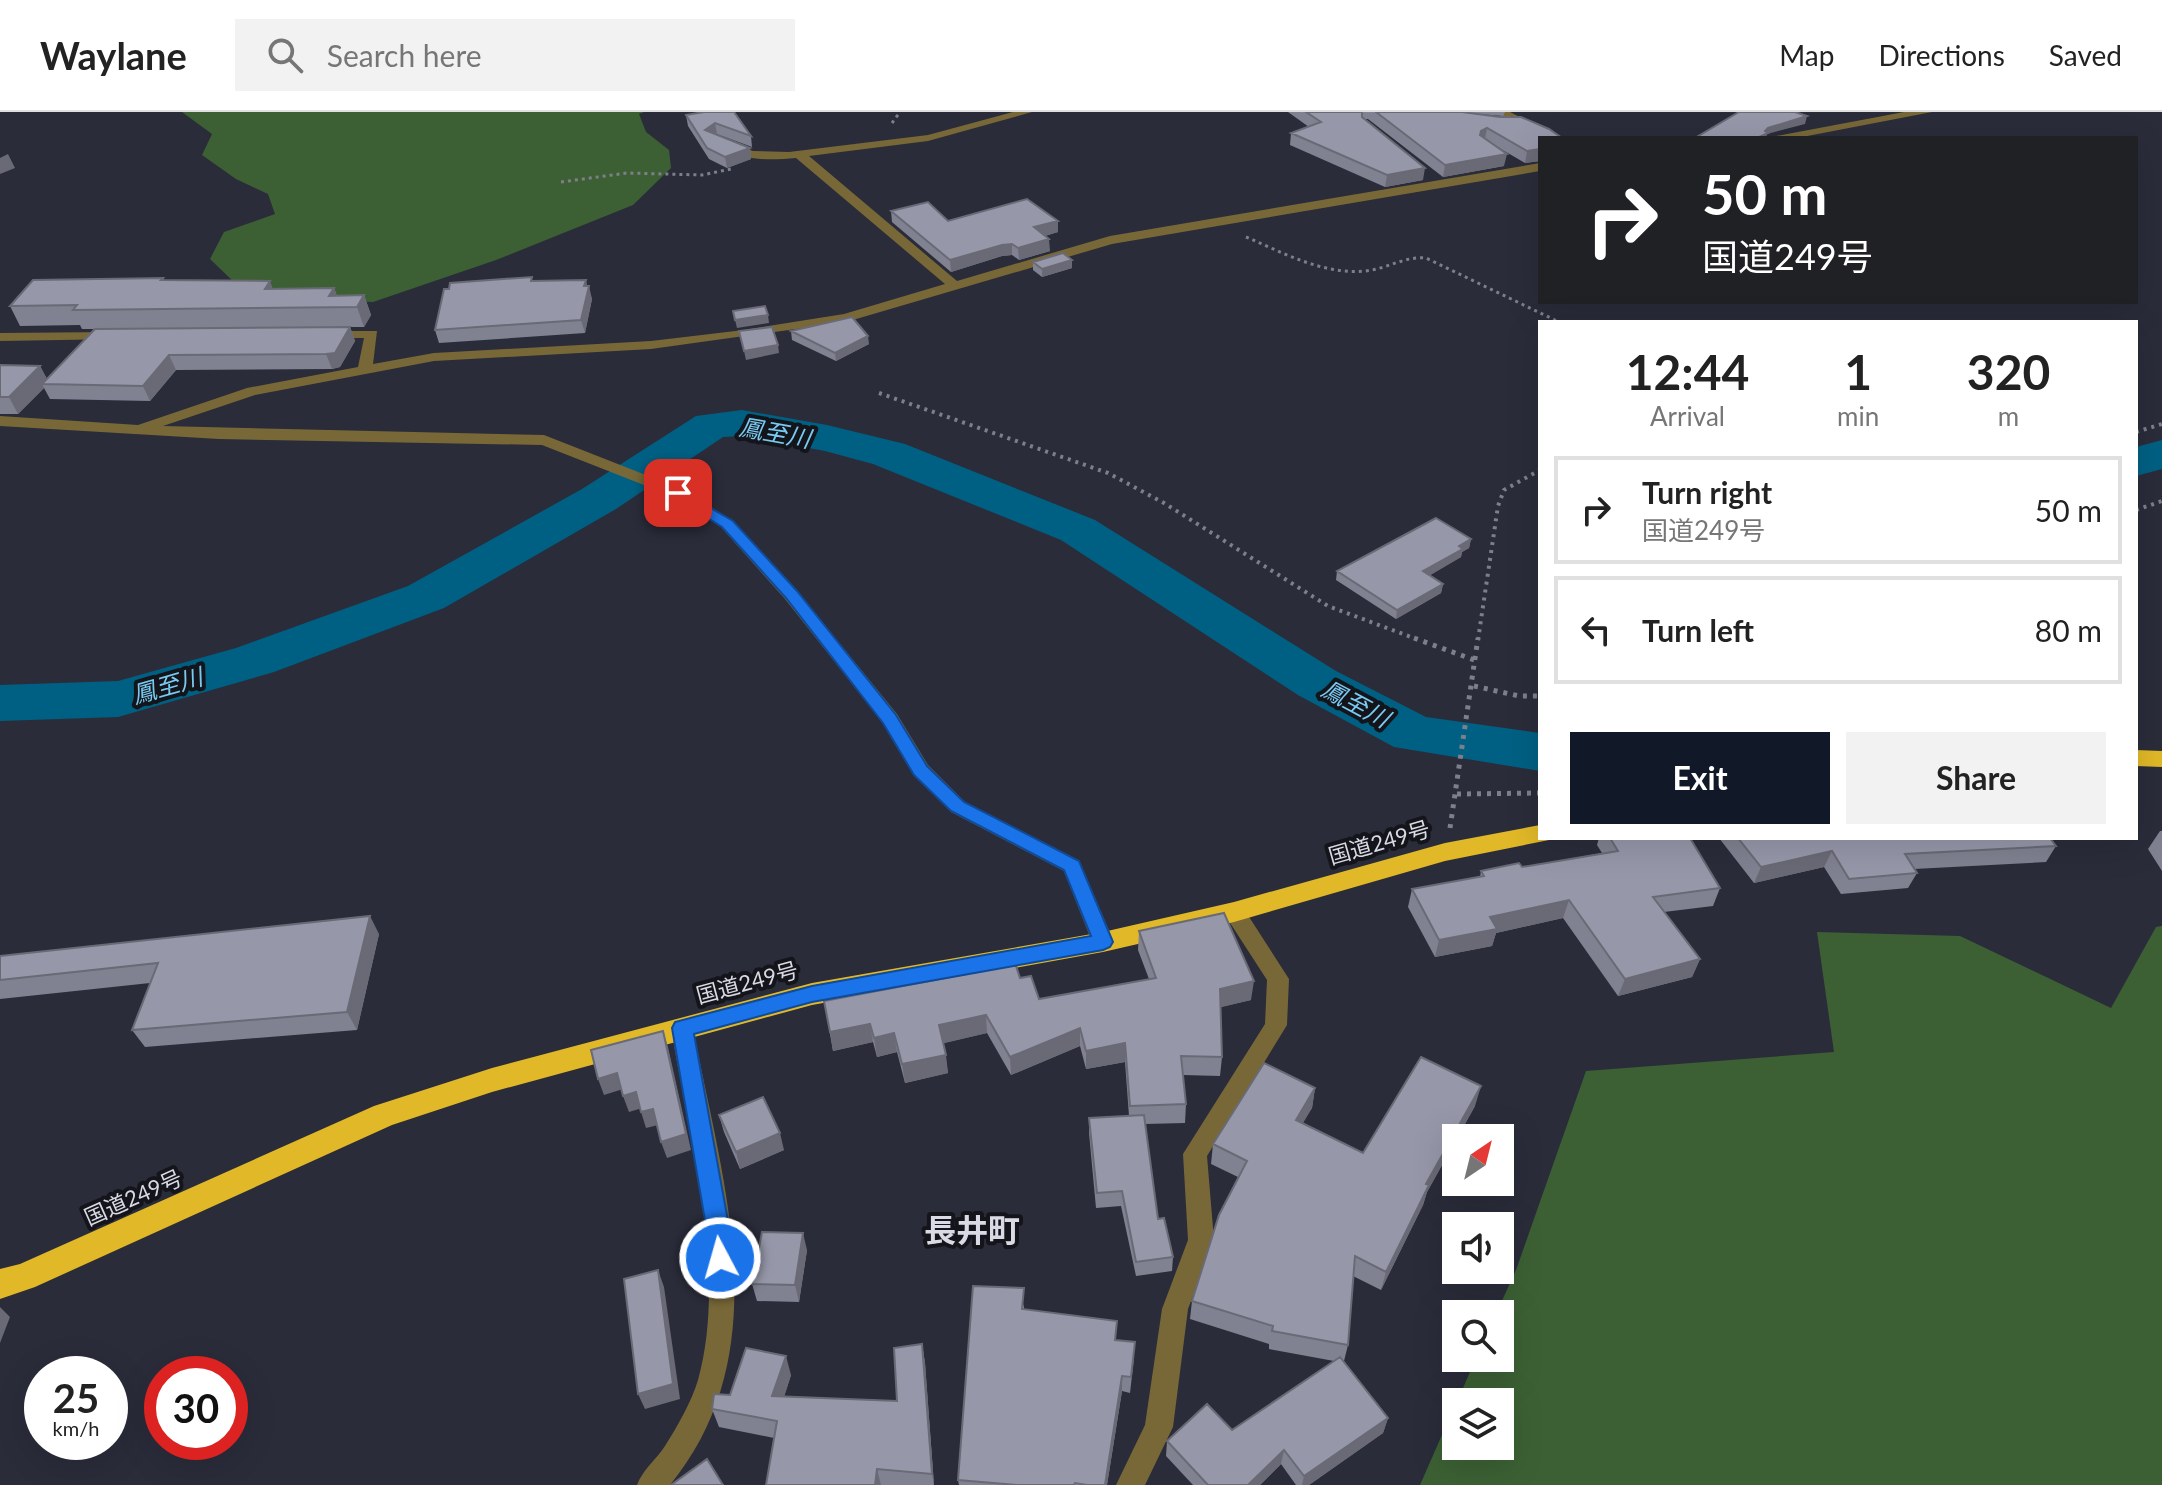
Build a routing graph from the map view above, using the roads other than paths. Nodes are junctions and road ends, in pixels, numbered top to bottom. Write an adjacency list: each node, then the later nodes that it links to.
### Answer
1 (1026, 112): 7 (street)
2 (1924, 112): 5 (street)
3 (1499, 118): 4 (street)
4 (1550, 136)
5 (1789, 136)
6 (716, 140): 7 (street)
7 (799, 154): 13 (street)
8 (1510, 162): 10 (street)
9 (1538, 167): 10 (street)
10 (1522, 170): 12 (street)
11 (1428, 174): 12 (street)
12 (1440, 184): 13 (street)
13 (955, 286): 17 (street)
14 (311, 335): 17 (street)
15 (126, 336): 16 (street)
16 (0, 337)
17 (365, 368): 19 (street)
18 (0, 421): 19 (street)
19 (140, 429): 24 (street)
20 (2138, 758): 21 (highway)
21 (2162, 759)
22 (1538, 834): 23 (highway, 国道249号)
23 (1234, 912): 24 (highway, 国道249号); 28 (street)
24 (1103, 942): 25 (highway, 国道249号)
25 (682, 1028): 26 (highway, 国道249号); 27 (street)
26 (0, 1284)
27 (651, 1485)
28 (1130, 1485)

